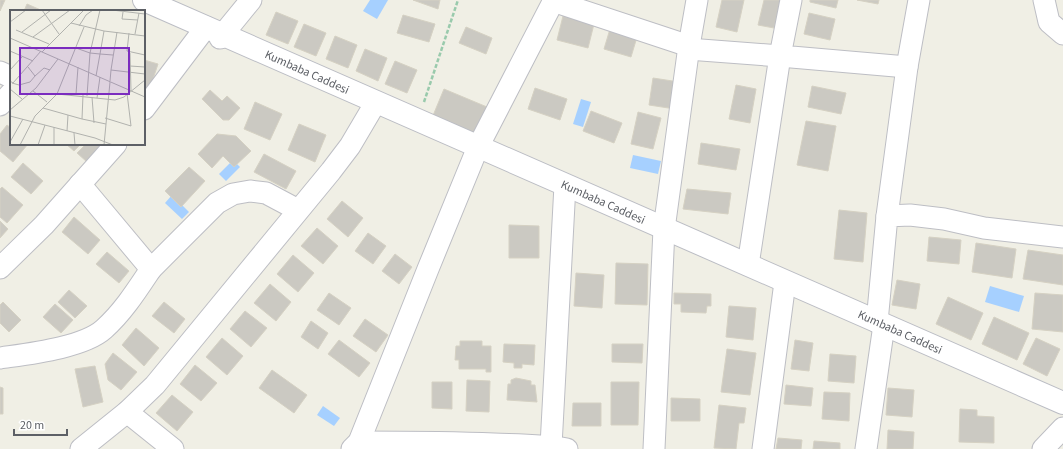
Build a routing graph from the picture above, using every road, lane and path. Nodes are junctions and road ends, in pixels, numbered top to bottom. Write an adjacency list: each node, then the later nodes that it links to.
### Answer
1 (144, 0): 9 (street, Kumbaba Caddesi)
2 (251, 0): 9 (street)
3 (458, 0): 20 (path)
4 (553, 0): 11 (street); 22 (street)
5 (697, 0): 11 (street)
6 (791, 0): 12 (street)
7 (919, 0): 13 (street)
8 (1044, 0): 10 (street)
9 (216, 32): 17 (street, Kumbaba Caddesi); 19 (street)
10 (1063, 34)
11 (689, 47): 12 (street); 27 (street)
12 (780, 56): 13 (street); 29 (street)
13 (907, 67): 26 (street)
14 (0, 72): 15 (street)
15 (10, 77)
16 (10, 94): 18 (street)
17 (376, 102): 20 (street, Kumbaba Caddesi); 25 (street)
18 (0, 105)
19 (145, 109)
20 (418, 120): 22 (street, Kumbaba Caddesi)
21 (115, 145): 23 (street)
22 (478, 147): 24 (street, Kumbaba Caddesi); 37 (street)
23 (80, 184): 30 (street); 31 (street)
24 (565, 185): 27 (street, Kumbaba Caddesi); 38 (street)
25 (298, 210): 31 (street); 36 (street)
26 (887, 216): 28 (street); 33 (street)
27 (664, 229): 29 (street, Kumbaba Caddesi); 41 (street)
28 (1063, 237)
29 (748, 265): 32 (street, Kumbaba Caddesi)
30 (0, 268)
31 (151, 269): 34 (street)
32 (785, 282): 33 (street, Kumbaba Caddesi); 42 (street)
33 (881, 323): 35 (street, Kumbaba Caddesi); 43 (street)
34 (0, 358)
35 (1063, 404)
36 (128, 412): 39 (street); 40 (street)
37 (356, 446): 38 (street)
38 (559, 448)
39 (81, 449)
40 (173, 449)
41 (654, 449)
42 (763, 449)
43 (866, 449)

